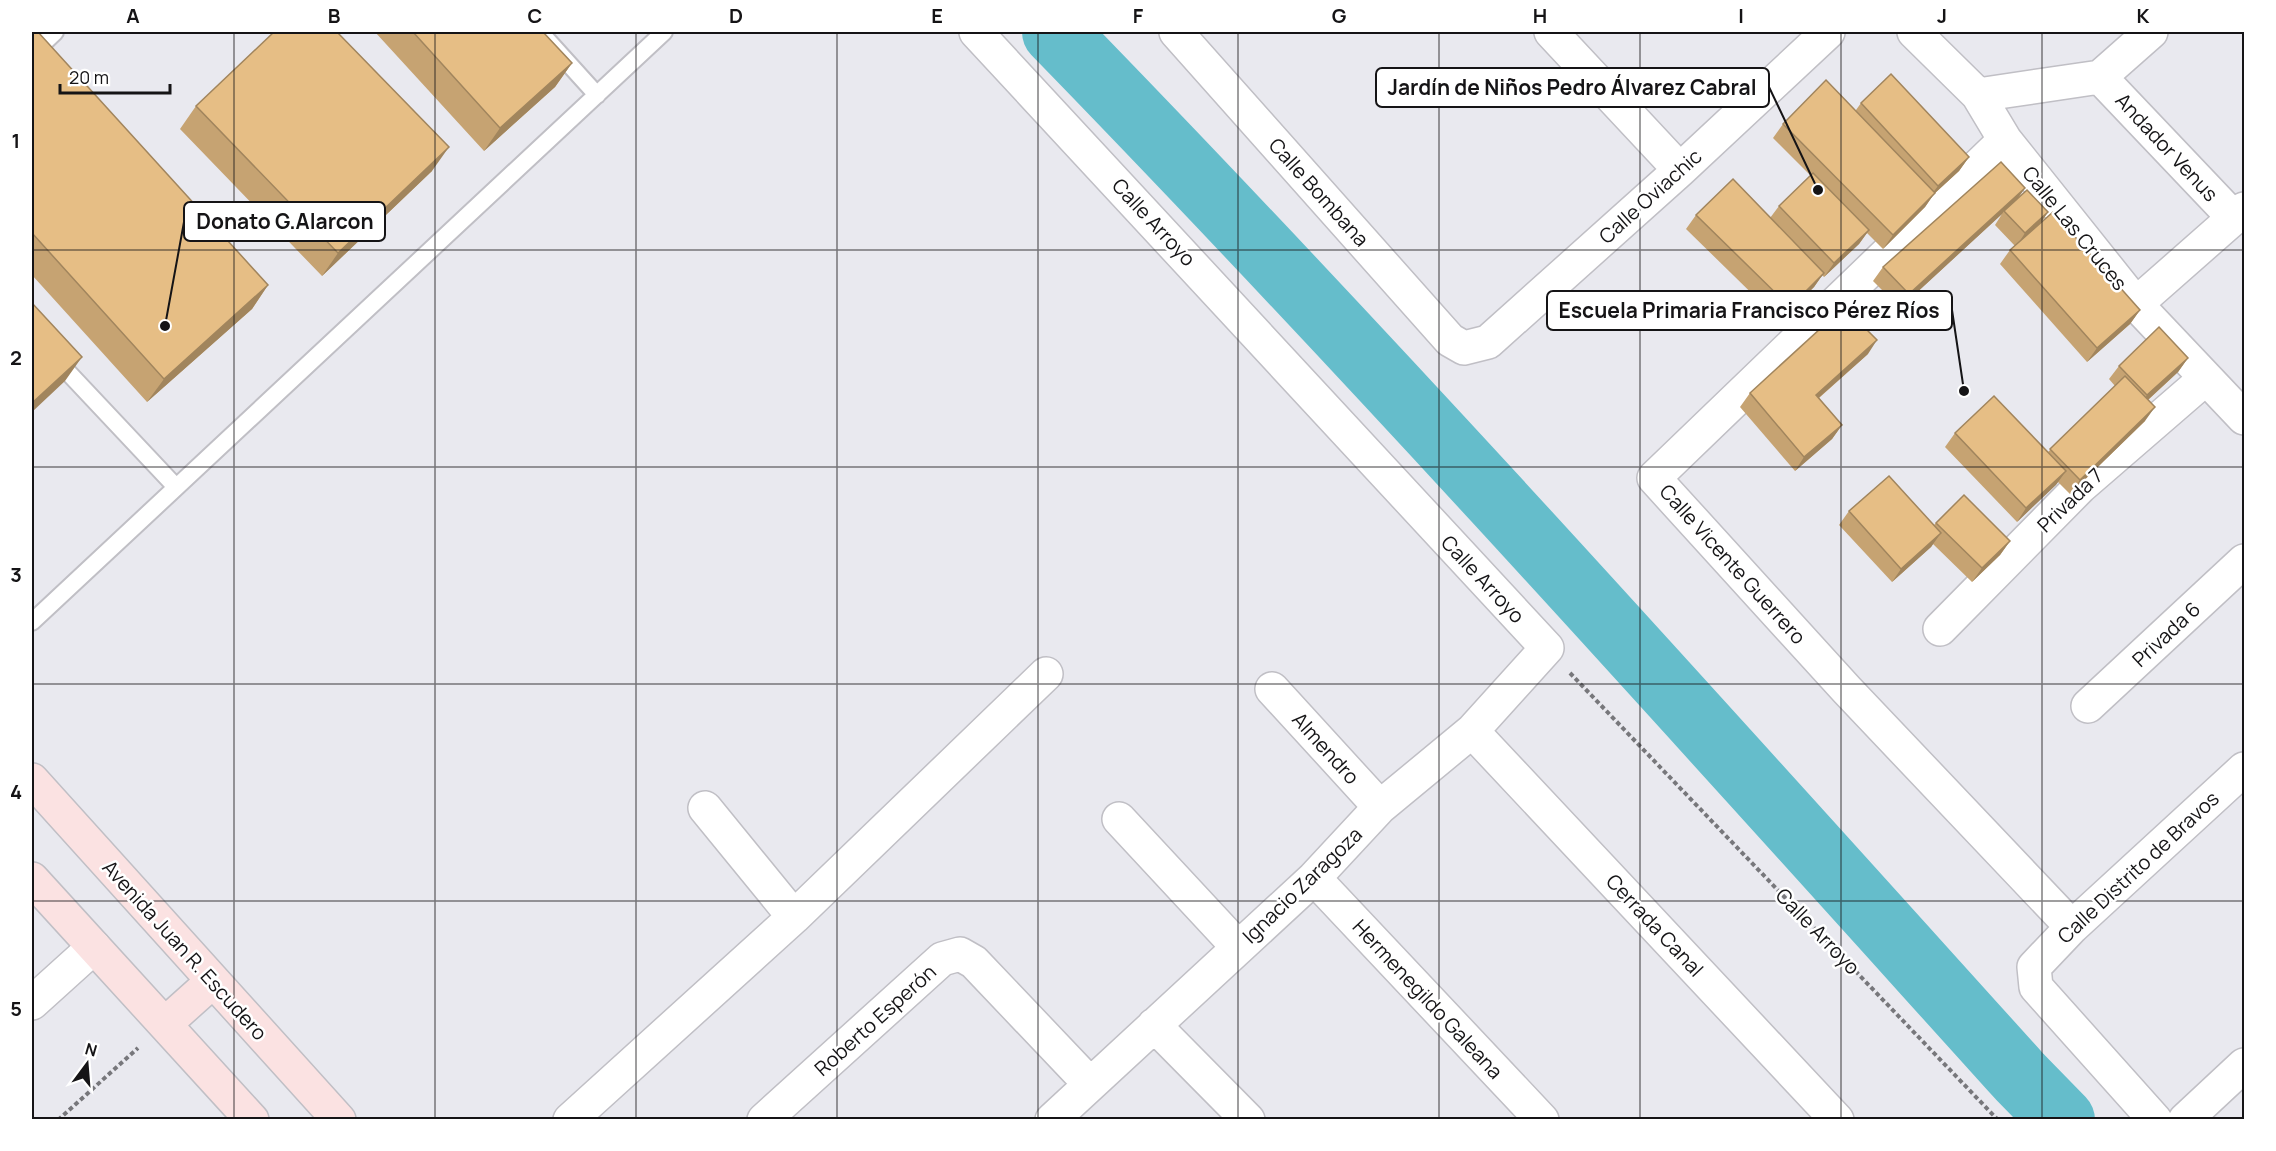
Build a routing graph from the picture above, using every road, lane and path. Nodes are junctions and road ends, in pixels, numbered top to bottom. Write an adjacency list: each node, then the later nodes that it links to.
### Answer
1 (55, 32): 10 (lane)
2 (540, 32): 12 (lane)
3 (976, 32): 26 (street, Calle Arroyo)
4 (1176, 32): 19 (street, Calle Bombana)
5 (1551, 32): 15 (street)
6 (1828, 32): 15 (street, Calle Oviachic)
7 (1914, 32): 13 (street, Calle Las Cruces)
8 (2151, 32): 11 (street)
9 (658, 34): 12 (lane)
10 (32, 54)
11 (2100, 77): 13 (street); 16 (street, Andador Venus)
12 (597, 95): 22 (lane)
13 (1978, 95): 14 (street, Calle Las Cruces)
14 (2005, 140): 17 (street, Calle Las Cruces); 39 (street, Calle Vicente Guerrero)
15 (1680, 170): 19 (street, Calle Oviachic)
16 (2239, 214): 17 (street)
17 (2136, 304): 20 (street, Calle Las Cruces)
18 (32, 334): 22 (lane)
19 (1464, 348)
20 (2206, 378): 21 (street, Calle Las Cruces); 25 (street, Privada 7)
21 (2244, 418)
22 (176, 487): 24 (lane)
23 (2244, 561): 29 (street, Privada 6)
24 (32, 622)
25 (1940, 629)
26 (1547, 648): 30 (street, Ignacio Zaragoza); 57 (path, Calle Arroyo)
27 (1046, 674): 38 (street)
28 (1272, 688): 33 (street, Almendro)
29 (2088, 706)
30 (1472, 731): 33 (street, Ignacio Zaragoza); 56 (street, Cerrada Canal)
31 (2244, 769): 39 (street, Calle Distrito de Bravos)
32 (32, 780): 42 (main road, Avenida Juan R. Escudero)
33 (1380, 807): 36 (street, Ignacio Zaragoza)
34 (705, 808): 38 (street)
35 (1119, 819): 41 (street)
36 (1314, 878): 41 (street, Ignacio Zaragoza); 55 (street, Hermenegildo Galeana)
37 (32, 879): 40 (main road)
38 (794, 917): 51 (street)
39 (2072, 927): 58 (street, Calle Distrito de Bravos)
40 (94, 947): 43 (street); 44 (main road)
41 (1238, 947): 45 (street, Ignacio Zaragoza)
42 (213, 981): 44 (main road); 50 (main road, Avenida Juan R. Escudero)
43 (32, 1003)
44 (165, 1024): 48 (main road); 49 (path)
45 (1154, 1025): 47 (street, Ignacio Zaragoza); 54 (street)
46 (2244, 1065): 59 (street)
47 (1090, 1084): 52 (street, Roberto Esperón); 53 (street, Ignacio Zaragoza)
48 (240, 1115)
49 (58, 1119)
50 (339, 1119)
51 (570, 1119)
52 (764, 1119)
53 (1052, 1119)
54 (1248, 1119)
55 (1542, 1119)
56 (1838, 1119)
57 (1998, 1119)
58 (2155, 1119)
59 (2185, 1119)

